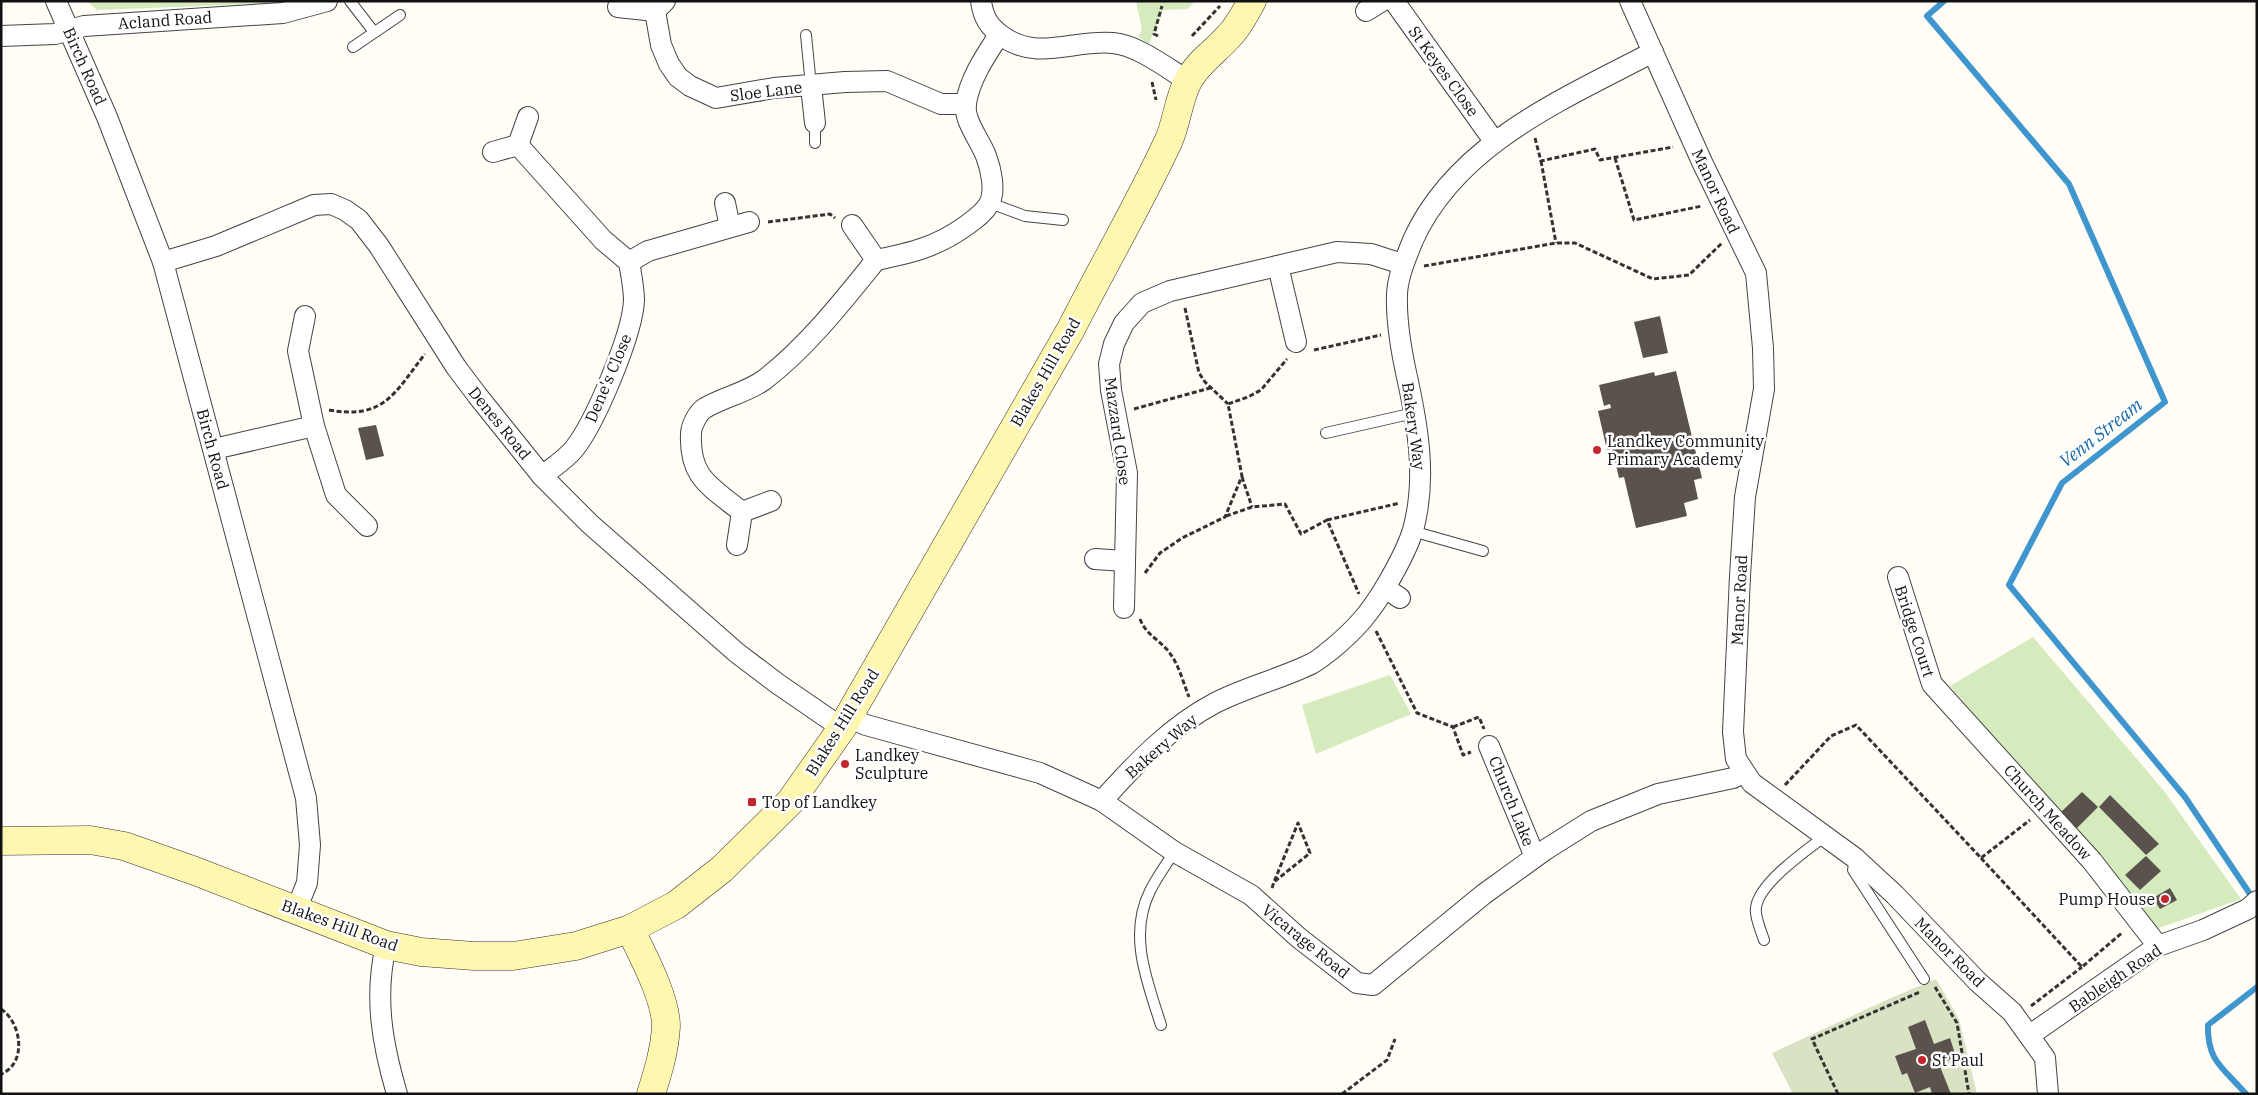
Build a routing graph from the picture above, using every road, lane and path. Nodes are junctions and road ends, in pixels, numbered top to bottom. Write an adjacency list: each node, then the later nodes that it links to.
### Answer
1 (56, 1): 12 (street, Birch Road)
2 (328, 1): 12 (street, Acland Road)
3 (350, 1): 13 (lane)
4 (981, 1): 14 (street)
5 (1252, 1): 20 (street, Blakes Hill Road)
6 (1394, 1): 26 (street, St Keyes Close)
7 (1630, 1): 19 (street, Manor Road)
8 (660, 6): 10 (street, Sloe Lane); 21 (street, Sloe Lane)
9 (1162, 6): 17 (path)
10 (618, 7)
11 (400, 15): 13 (lane)
12 (70, 30): 16 (street, Acland Road); 41 (street, Birch Road)
13 (374, 32): 18 (lane)
14 (999, 34): 20 (street); 22 (street)
15 (806, 35): 21 (lane)
16 (1, 36)
17 (1162, 39)
18 (353, 47)
19 (1653, 52): 24 (street, Bakery Way); 27 (street, Manor Road)
20 (1188, 81): 77 (street, Blakes Hill Road)
21 (811, 86): 22 (street, Sloe Lane); 25 (street, Sloe Lane)
22 (966, 104): 34 (street)
23 (528, 117): 28 (street)
24 (1530, 120): 26 (street, Bakery Way); 31 (path)
25 (815, 133)
26 (1494, 141): 44 (street, Bakery Way)
27 (1694, 143): 30 (path); 32 (street, Manor Road)
28 (518, 145): 29 (street); 42 (street)
29 (493, 152)
30 (1615, 158): 31 (path); 32 (path)
31 (1541, 160): 39 (path)
32 (1721, 202): 38 (street, Manor Road)
33 (725, 203): 36 (street)
34 (990, 203): 35 (lane); 40 (street)
35 (1063, 220)
36 (740, 225): 37 (path); 42 (street)
37 (852, 225): 40 (street)
38 (1734, 230): 39 (path); 80 (street, Manor Road)
39 (1556, 243): 44 (path)
40 (876, 260): 62 (street)
41 (163, 262): 48 (street, Denes Road); 56 (street, Birch Road)
42 (629, 262): 57 (street, Dene's Close)
43 (1278, 266): 44 (street, Mazzard Close); 45 (street, Mazzard Close); 49 (street)
44 (1402, 267): 47 (street, Bakery Way)
45 (1181, 289): 50 (path); 53 (street, Mazzard Close)
46 (304, 316): 54 (street)
47 (1399, 333): 49 (path); 52 (street, Bakery Way)
48 (440, 342): 54 (path); 57 (street, Denes Road)
49 (1299, 350): 51 (path)
50 (1211, 388): 51 (path); 53 (path)
51 (1228, 404): 58 (path)
52 (1414, 413): 55 (lane); 59 (street, Bakery Way)
53 (1116, 414): 70 (street, Mazzard Close)
54 (313, 419): 56 (street); 65 (street)
55 (1326, 433)
56 (214, 450): 93 (street, Birch Road)
57 (542, 476): 77 (street, Denes Road)
58 (1242, 476): 61 (path); 63 (path)
59 (1418, 498): 64 (path); 66 (street, Bakery Way)
60 (772, 501): 62 (street)
61 (1252, 507): 63 (path); 64 (path)
62 (742, 512): 67 (street)
63 (1225, 517): 71 (path)
64 (1327, 520): 74 (path)
65 (367, 526)
66 (1412, 531): 68 (lane); 74 (street, Bakery Way)
67 (737, 545)
68 (1483, 551)
69 (1096, 558): 70 (street)
70 (1125, 561): 73 (street, Mazzard Close)
71 (1142, 577)
72 (1898, 578): 75 (street, Bridge Court)
73 (1130, 609): 76 (path)
74 (1367, 614): 76 (street, Bakery Way); 78 (path)
75 (1932, 684): 83 (street, Church Meadow)
76 (1195, 715): 82 (street, Bakery Way)
77 (845, 722): 82 (street, Vicarage Road); 94 (street, Blakes Hill Road)
78 (1453, 727): 79 (path); 79 (path)
79 (1489, 746): 87 (street, Church Lake)
80 (1744, 772): 81 (street, Manor Road); 87 (street, Vicarage Road)
81 (1773, 798): 84 (street, Manor Road); 89 (path)
82 (1102, 801): 86 (street, Vicarage Road)
83 (2044, 809): 89 (path); 98 (street, Church Meadow)
84 (1825, 836): 88 (street, Manor Road); 96 (lane)
85 (1, 841): 93 (street, Blakes Hill Road)
86 (1174, 852): 92 (street, Vicarage Road); 103 (lane)
87 (1535, 857): 92 (street, Vicarage Road)
88 (1854, 858): 100 (lane); 102 (street, Manor Road)
89 (1981, 858): 99 (path)
90 (1274, 882): 90 (path); 92 (path)
91 (2252, 905): 98 (street, Bableigh Road)
92 (1264, 907)
93 (296, 910): 97 (street, Blakes Hill Road)
94 (630, 929): 97 (street, Blakes Hill Road); 108 (street)
95 (2126, 929): 99 (path)
96 (1764, 940)
97 (386, 945): 107 (street)
98 (2158, 946): 104 (street, Bableigh Road)
99 (2082, 967): 102 (path)
100 (1924, 979)
101 (1, 1009): 106 (path)
102 (2017, 1018): 104 (street, Manor Road)
103 (1161, 1024)
104 (2030, 1035): 112 (street, Manor Road)
105 (1395, 1040): 109 (path)
106 (1, 1074)
107 (397, 1094)
108 (651, 1094)
109 (1342, 1094)
110 (1838, 1094): 111 (path)
111 (1969, 1094)
112 (2048, 1094)

